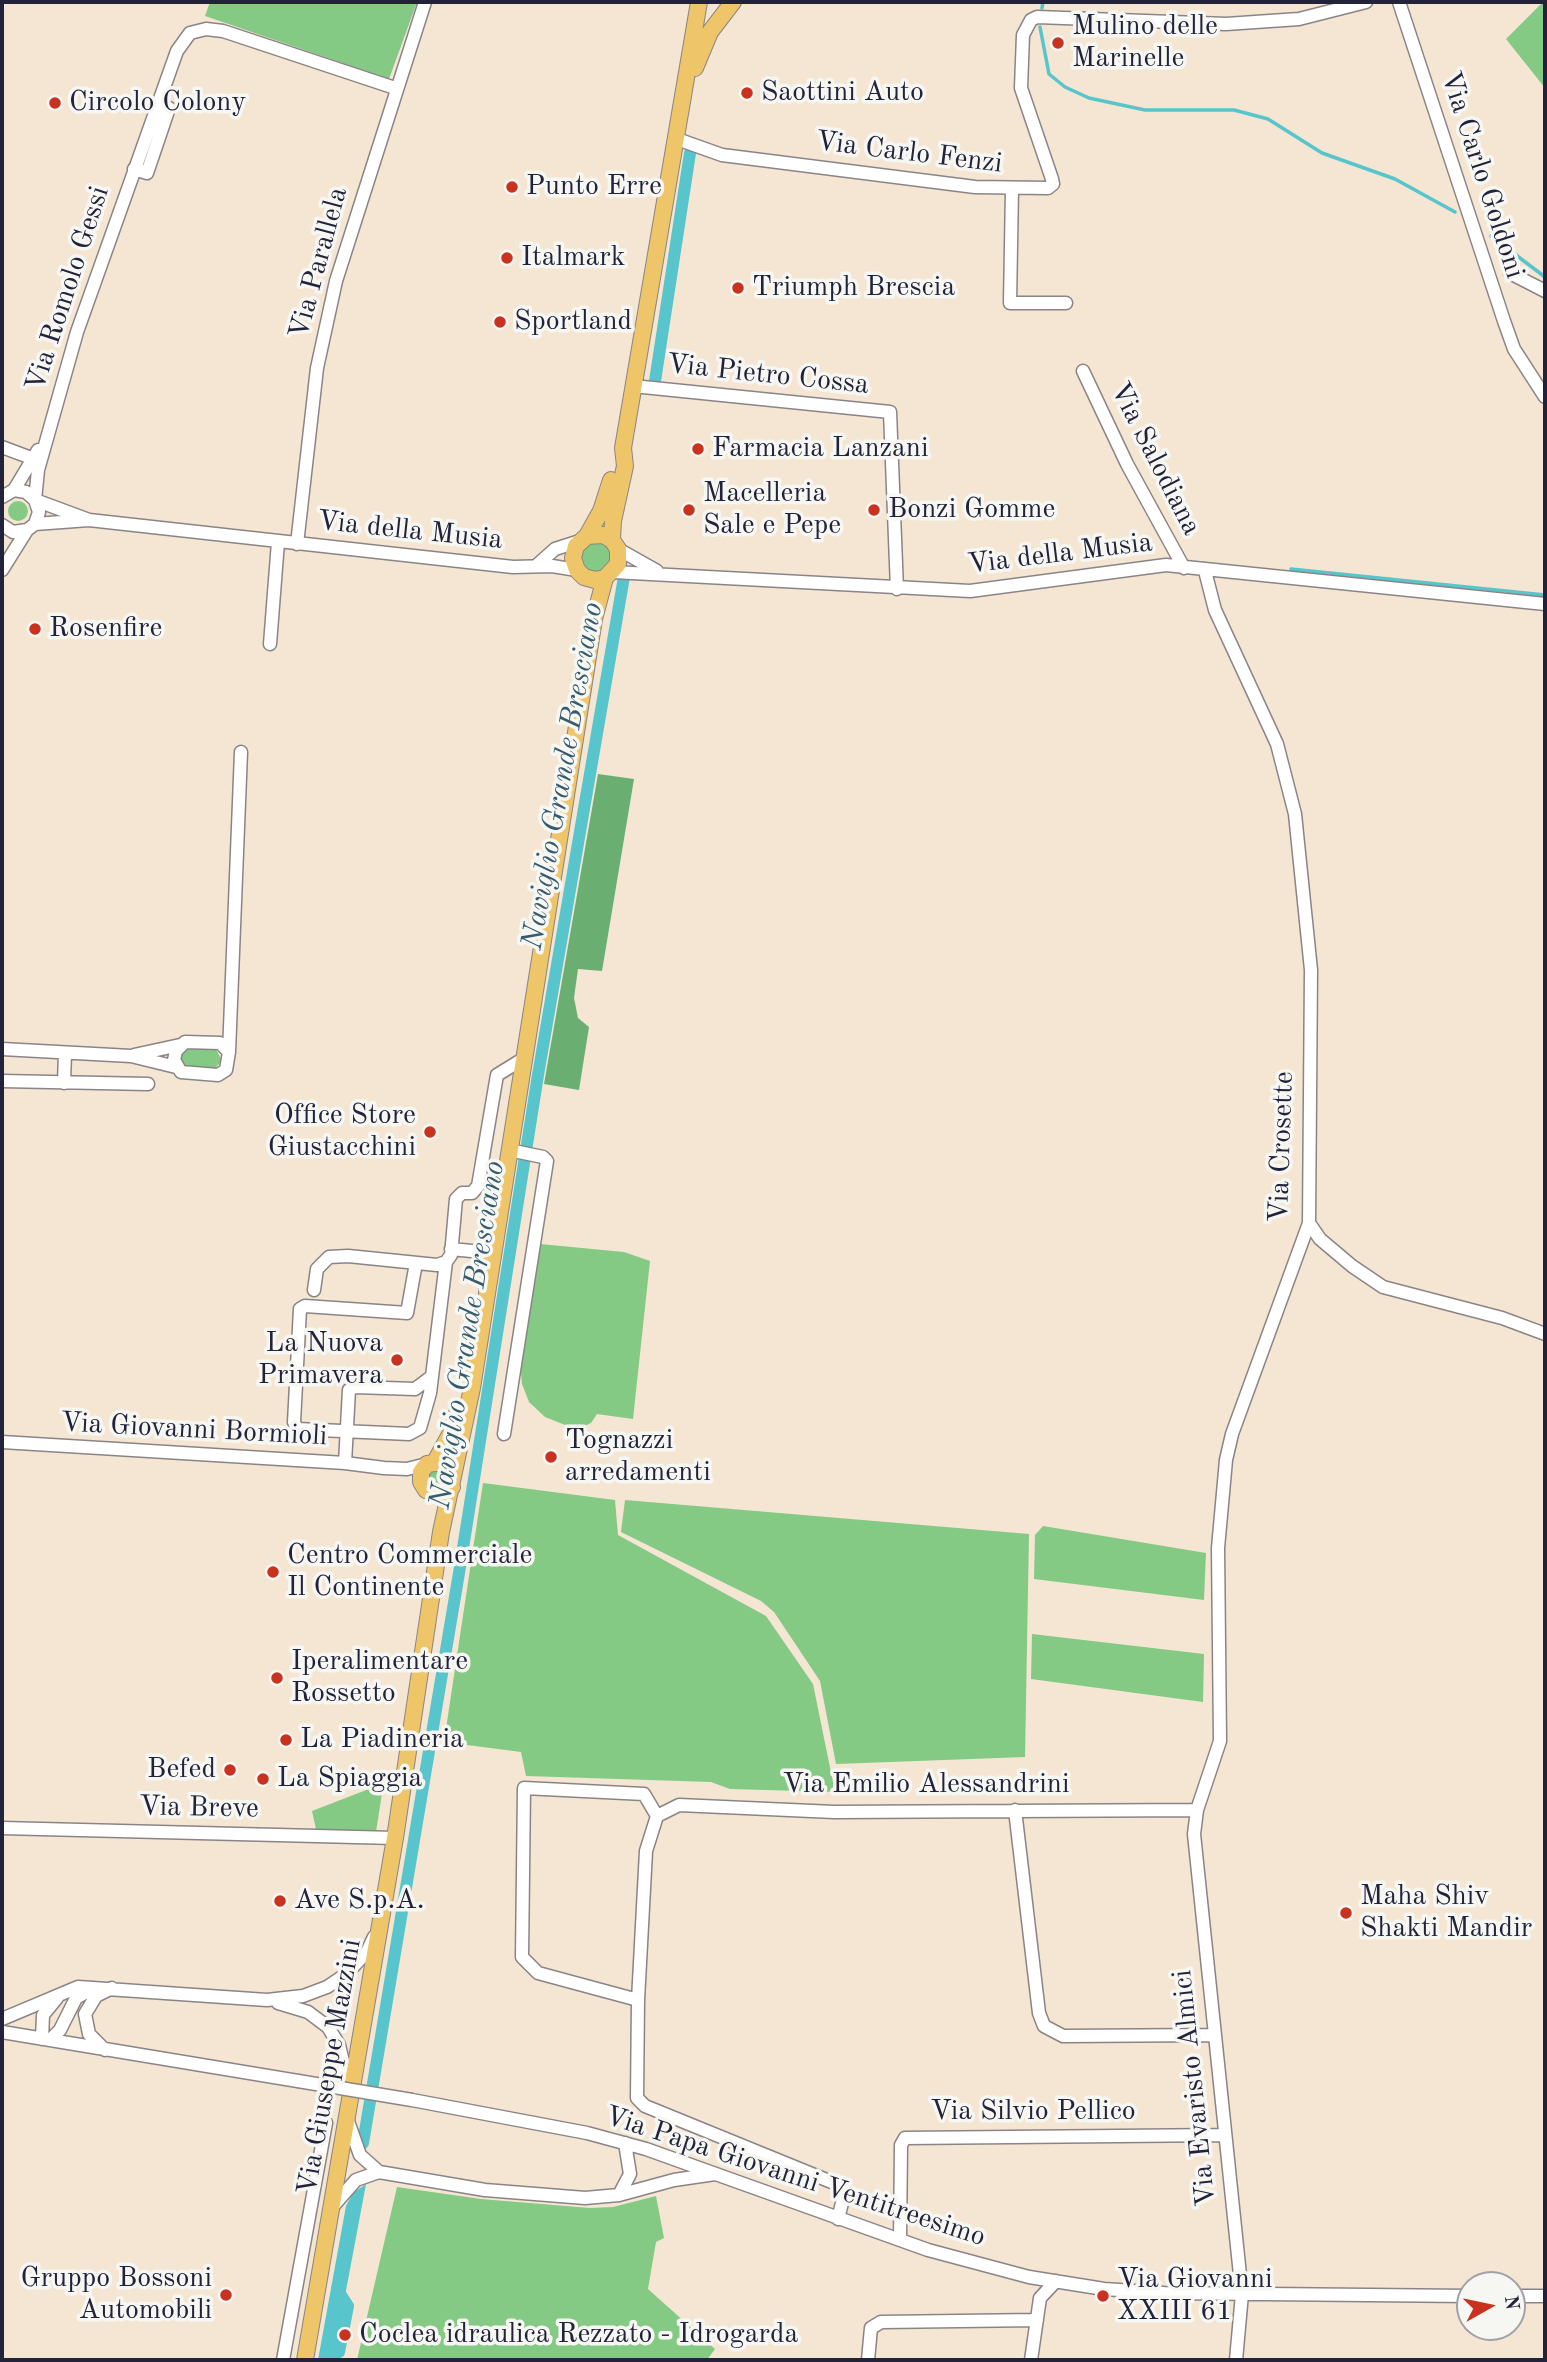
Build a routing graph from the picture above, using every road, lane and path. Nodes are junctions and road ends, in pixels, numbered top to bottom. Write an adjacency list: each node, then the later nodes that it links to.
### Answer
1 (425, 2): 6 (street, Via Parallela)
2 (699, 2): 7 (main road)
3 (733, 2): 7 (main road)
4 (1366, 2): 9 (street)
5 (1399, 2): 15 (street, Via Carlo Goldoni)
6 (395, 88): 16 (street, Via Romolo Gessi); 28 (street, Via Parallela)
7 (686, 89): 8 (main road)
8 (677, 139): 9 (street, Via Carlo Fenzi); 14 (main road)
9 (1012, 188): 12 (street, Via Carlo Fenzi)
10 (1510, 274): 11 (street)
11 (1545, 291)
12 (1066, 303)
13 (1083, 371): 31 (street, Via Salodiana)
14 (633, 386): 18 (main road); 37 (street, Via Pietro Cossa)
15 (1545, 397)
16 (50, 424): 19 (street, Via Romolo Gessi); 22 (street, Via Romolo Gessi)
17 (2, 447): 19 (street)
18 (622, 449): 26 (main road); 29 (main road)
19 (34, 459): 20 (street, Via Romolo Gessi)
20 (14, 490): 21 (street); 22 (street, Via della Musia)
21 (2, 498)
22 (35, 499): 23 (street, Via della Musia); 25 (street)
23 (89, 520): 25 (street, Via della Musia); 27 (street, Via della Musia)
24 (2, 525): 25 (street, Via della Musia)
25 (31, 527): 32 (street)
26 (583, 538): 29 (main road); 30 (street, Via della Musia); 34 (main road)
27 (278, 542): 28 (street, Via della Musia); 40 (street, Via della Musia)
28 (297, 544): 30 (street, Via della Musia)
29 (615, 545): 35 (street, Via della Musia); 36 (main road)
30 (536, 566): 34 (street, Via della Musia)
31 (1184, 568): 33 (street, Via della Musia); 37 (street, Via della Musia)
32 (2, 570)
33 (1205, 571): 38 (street, Via della Musia); 53 (street, Via Crosette)
34 (581, 573): 36 (main road); 39 (main road)
35 (664, 574): 36 (street, Via della Musia); 37 (street, Via della Musia)
36 (609, 575): 39 (main road)
37 (897, 589)
38 (1545, 604)
39 (594, 619): 47 (main road)
40 (270, 644)
41 (241, 752): 43 (street)
42 (180, 1045): 43 (street); 46 (street); 48 (street)
43 (224, 1048): 48 (street)
44 (2, 1049): 45 (street)
45 (65, 1053): 46 (street); 50 (street)
46 (131, 1056): 48 (street)
47 (523, 1059): 52 (main road); 54 (street)
48 (176, 1067)
49 (2, 1081): 50 (street)
50 (64, 1083): 51 (street)
51 (148, 1084)
52 (514, 1152): 55 (main road); 65 (street)
53 (1308, 1223): 60 (street); 73 (street, Via Crosette)
54 (451, 1249): 55 (street); 56 (street)
55 (492, 1253): 59 (main road)
56 (446, 1262): 57 (street); 61 (street)
57 (416, 1263): 58 (street); 64 (street)
58 (314, 1290)
59 (478, 1333): 67 (main road); 70 (main road, Via Giuseppe Mazzini)
60 (1545, 1334)
61 (431, 1377): 62 (street); 63 (street)
62 (415, 1389): 63 (street); 64 (street)
63 (425, 1408): 64 (street)
64 (346, 1432): 68 (street)
65 (504, 1434)
66 (2, 1442): 68 (street, Via Giovanni Bormioli)
67 (431, 1462): 69 (street); 70 (main road); 71 (main road)
68 (345, 1463): 69 (street, Via Giovanni Bormioli)
69 (384, 1468): 71 (street)
70 (453, 1480): 71 (main road); 72 (main road, Via Giuseppe Mazzini)
71 (426, 1489): 72 (main road, Via Giuseppe Mazzini)
72 (441, 1532): 77 (main road, Via Giuseppe Mazzini)
73 (1197, 1810): 74 (street, Via Emilio Alessandrini); 86 (street, Via Evaristo Almici)
74 (1014, 1811): 75 (street, Via Emilio Alessandrini); 86 (street)
75 (657, 1816): 83 (street); 83 (street)
76 (2, 1828): 77 (street, Via Breve)
77 (395, 1838): 78 (main road, Via Giuseppe Mazzini)
78 (381, 1924): 82 (street); 89 (main road, Via Giuseppe Mazzini)
79 (98, 1987): 80 (street); 81 (street); 87 (street)
80 (115, 1987): 82 (street); 88 (street)
81 (62, 1993): 84 (street); 87 (street)
82 (267, 2000): 89 (street)
83 (638, 2000): 98 (street)
84 (2, 2020)
85 (2, 2032): 87 (street, Via Papa Giovanni Ventitreesimo)
86 (1214, 2035): 92 (street, Via Evaristo Almici)
87 (46, 2039): 88 (street, Via Papa Giovanni Ventitreesimo)
88 (105, 2050): 93 (street, Via Papa Giovanni Ventitreesimo, bridge)
89 (351, 2099): 90 (main road, Via Giuseppe Mazzini)
90 (348, 2116): 94 (street); 97 (main road, Via Giuseppe Mazzini)
91 (326, 2123): 108 (street)
92 (1224, 2135): 99 (street, Via Silvio Pellico); 102 (street, Via Evaristo Almici)
93 (625, 2143): 95 (street, Via Papa Giovanni Ventitreesimo); 96 (street)
94 (379, 2172): 96 (street); 97 (street)
95 (722, 2174): 96 (street); 98 (street, Via Papa Giovanni Ventitreesimo)
96 (619, 2195)
97 (331, 2210): 109 (main road, Via Giuseppe Mazzini)
98 (838, 2219): 99 (street, Via Papa Giovanni Ventitreesimo)
99 (900, 2240): 100 (street, Via Papa Giovanni Ventitreesimo)
100 (1028, 2277): 101 (street, Via Papa Giovanni Ventitreesimo); 106 (street)
101 (1055, 2281): 102 (street, Via Papa Giovanni Ventitreesimo); 106 (street)
102 (1242, 2294): 103 (street, Via Papa Giovanni Ventitreesimo); 114 (street, Via Evaristo Almici)
103 (1456, 2296)
104 (1526, 2296): 105 (street)
105 (1545, 2296)
106 (1040, 2298): 107 (street)
107 (1037, 2320): 112 (street); 113 (street)
108 (288, 2334): 109 (street); 110 (street)
109 (309, 2338): 111 (main road, Via Giuseppe Mazzini)
110 (283, 2360)
111 (305, 2360)
112 (868, 2360)
113 (1031, 2360)
114 (1236, 2360)

